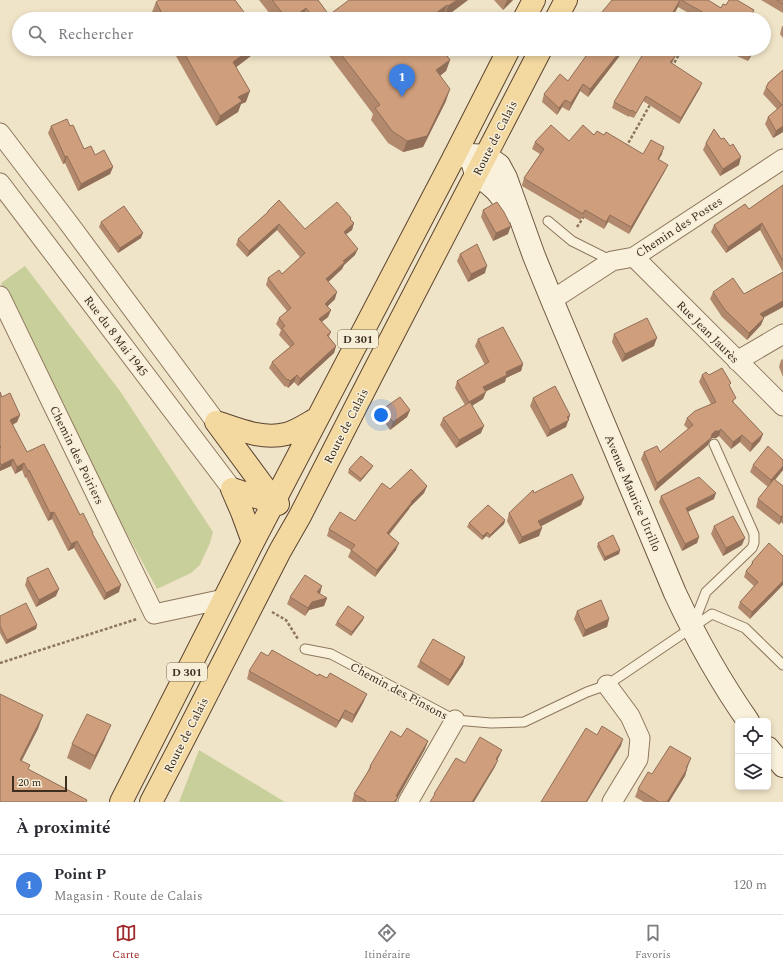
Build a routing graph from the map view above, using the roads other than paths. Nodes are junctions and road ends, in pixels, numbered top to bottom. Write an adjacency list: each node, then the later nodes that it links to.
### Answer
1 (534, 0): 3 (main road)
2 (566, 0): 4 (main road)
3 (528, 12)
4 (560, 12)
5 (506, 56): 8 (main road, Route de Calais / D 301)
6 (535, 56): 8 (main road, Route de Calais / D 301)
7 (2, 140): 20 (street)
8 (470, 156): 15 (main road, Avenue Maurice Utrillo); 19 (main road, Route de Calais / D 301); 24 (main road, Route de Calais / D 301)
9 (783, 159): 12 (street, Chemin des Postes)
10 (0, 183): 22 (street, Rue du 8 Mai 1945)
11 (548, 221): 13 (lane)
12 (634, 258): 13 (street, Chemin des Postes); 17 (street, Rue Jean Jaurès)
13 (612, 261): 15 (street, Chemin des Postes)
14 (0, 296): 26 (street, Chemin des Poiriers)
15 (552, 300): 27 (main road, Avenue Maurice Utrillo)
16 (783, 334): 17 (street)
17 (737, 361): 18 (street, Rue Jean Jaurès)
18 (783, 406)
19 (316, 419): 20 (main road); 23 (main road, Route de Calais / D 301)
20 (216, 422): 23 (main road)
21 (714, 444): 27 (lane)
22 (232, 489): 23 (main road); 25 (main road)
23 (275, 502): 24 (main road); 25 (main road, Route de Calais / D 301)
24 (300, 516): 36 (main road, Route de Calais / D 301)
25 (253, 542): 26 (main road, Route de Calais / D 301)
26 (224, 599): 35 (main road, Route de Calais / D 301)
27 (692, 628): 29 (lane, Chemin des Pinsons); 30 (lane, Chemin des Pinsons); 31 (main road, Avenue Maurice Utrillo)
28 (305, 649): 32 (lane, Chemin des Pinsons)
29 (783, 664)
30 (607, 685): 32 (lane, Chemin des Pinsons); 38 (street)
31 (746, 718)
32 (455, 720): 37 (street)
33 (771, 752): 34 (main road)
34 (783, 766)
35 (121, 802)
36 (151, 802)
37 (408, 802)
38 (612, 802)

